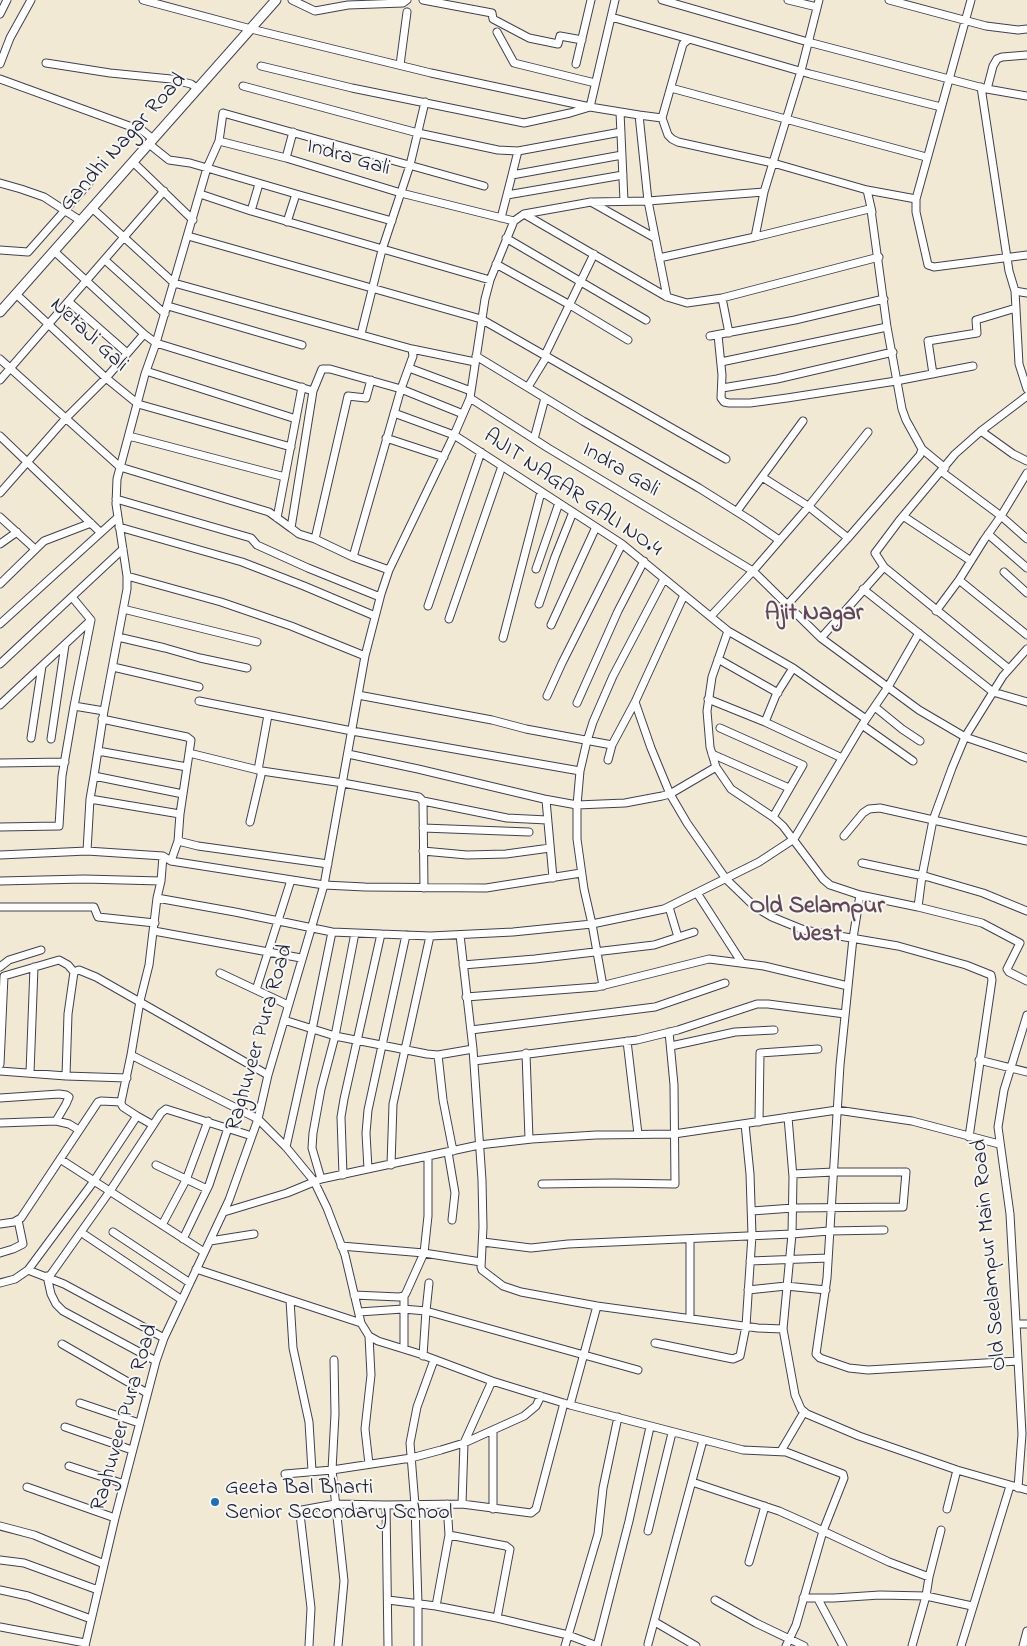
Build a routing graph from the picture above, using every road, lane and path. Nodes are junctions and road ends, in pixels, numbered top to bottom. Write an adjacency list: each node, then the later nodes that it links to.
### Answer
1 (7, 0): 16 (street)
2 (31, 0): 28 (street)
3 (143, 0): 14 (street)
4 (276, 0): 20 (street, Gandhi Nagar Road)
5 (292, 0): 6 (street)
6 (407, 0)
7 (423, 0): 24 (street)
8 (591, 0): 24 (street)
9 (615, 0): 18 (street)
10 (662, 0): 25 (street)
11 (788, 0): 15 (street)
12 (889, 0): 19 (street)
13 (971, 0): 19 (street)
14 (156, 2): 20 (street)
15 (818, 3): 25 (street)
16 (1, 9)
17 (407, 12): 31 (street)
18 (611, 17): 23 (street); 35 (street)
19 (965, 21): 21 (street); 33 (street)
20 (250, 29): 31 (street); 39 (street, Gandhi Nagar Road)
21 (1027, 30)
22 (497, 32): 35 (street)
23 (688, 39): 32 (street); 37 (street)
24 (582, 40): 29 (street)
25 (808, 42): 32 (street); 33 (street)
26 (1027, 55): 38 (street)
27 (46, 63): 39 (street)
28 (0, 64)
29 (576, 64)
30 (261, 66): 41 (street)
31 (400, 66): 42 (street)
32 (801, 71): 43 (street); 47 (street)
33 (949, 78): 38 (street); 43 (street)
34 (0, 79): 52 (street)
35 (595, 83): 42 (street)
36 (243, 86): 50 (street)
37 (671, 88): 46 (street); 47 (street)
38 (984, 88): 40 (street); 100 (street)
39 (198, 89): 52 (street, Gandhi Nagar Road)
40 (1027, 96)
41 (425, 102): 42 (street); 50 (street)
42 (590, 106): 44 (street)
43 (941, 107): 55 (street)
44 (620, 112): 45 (street); 49 (street)
45 (639, 115): 46 (street); 76 (street)
46 (662, 118): 58 (street)
47 (786, 120): 55 (street); 58 (street)
48 (294, 132): 51 (street); 56 (street, Indra Gali); 59 (street)
49 (621, 132): 53 (street); 54 (street)
50 (418, 133): 53 (street); 59 (street)
51 (219, 141): 56 (street); 60 (street)
52 (151, 142): 57 (street, Gandhi Nagar Road); 60 (street)
53 (518, 151): 62 (street)
54 (622, 155): 61 (street); 62 (street)
55 (926, 157): 74 (street)
56 (286, 158): 69 (street, Indra Gali)
57 (133, 162): 68 (street); 78 (street, Gandhi Nagar Road)
58 (773, 163): 67 (street); 70 (street)
59 (410, 166): 66 (street); 69 (street)
60 (207, 168): 65 (street); 71 (street)
61 (623, 174): 73 (street); 75 (street)
62 (512, 175): 73 (street)
63 (0, 183): 79 (street)
64 (89, 183): 79 (street)
65 (259, 184): 72 (street); 80 (street)
66 (484, 186)
67 (867, 190): 74 (street); 81 (street)
68 (164, 191): 84 (street); 91 (street)
69 (401, 192): 83 (street, Indra Gali); 87 (street)
70 (764, 192): 76 (street); 90 (street)
71 (200, 194): 80 (street); 84 (street)
72 (296, 194): 87 (street); 88 (street)
73 (507, 195): 83 (street)
74 (916, 199): 100 (street)
75 (624, 201): 76 (street); 77 (street)
76 (648, 201): 93 (street)
77 (591, 202): 82 (street); 93 (street)
78 (92, 208): 86 (street, Gandhi Nagar Road); 91 (street)
79 (66, 210): 86 (street); 94 (street)
80 (251, 211): 88 (street)
81 (872, 212): 90 (street); 99 (street)
82 (524, 214): 85 (street); 97 (street)
83 (501, 218): 85 (street, Indra Gali)
84 (193, 220): 89 (street)
85 (515, 220): 92 (street)
86 (81, 221): 95 (street, Gandhi Nagar Road)
87 (392, 221): 96 (street)
88 (287, 222): 96 (street)
89 (188, 236): 107 (street); 108 (street)
90 (755, 237): 101 (street)
91 (124, 238): 102 (street); 107 (street)
92 (506, 238): 103 (street); 106 (street)
93 (655, 238): 101 (street)
94 (0, 250)
95 (54, 250): 105 (street); 111 (street, Gandhi Nagar Road)
96 (382, 250): 104 (street); 108 (street)
97 (594, 254): 106 (street); 112 (street)
98 (1027, 255): 100 (street)
99 (878, 257): 113 (street); 114 (street)
100 (1006, 257): 109 (street)
101 (659, 258): 112 (street)
102 (105, 260): 105 (street); 120 (street)
103 (496, 264): 104 (street); 116 (street)
104 (490, 280): 121 (street)
105 (87, 281): 115 (street); 126 (street)
106 (581, 282): 116 (street); 122 (street)
107 (174, 283): 117 (street); 127 (street)
108 (372, 288): 121 (street); 127 (street)
109 (1016, 292): 110 (street); 118 (street)
110 (1027, 293)
111 (16, 294): 119 (street, Gandhi Nagar Road); 123 (street, NetaJi Gali)
112 (667, 297): 113 (street)
113 (722, 298): 125 (street)
114 (884, 299): 124 (street); 125 (street)
115 (69, 302): 123 (street); 133 (street)
116 (570, 305): 128 (street); 134 (street)
117 (168, 306): 120 (street); 130 (street)
118 (1016, 308): 142 (street); 151 (street)
119 (0, 312)
120 (165, 314): 129 (street)
121 (481, 319): 134 (street); 136 (street)
122 (646, 320)
123 (49, 324): 139 (street); 143 (street, NetaJi Gali)
124 (887, 327): 132 (street); 137 (street)
125 (728, 333): 137 (street)
126 (144, 334): 129 (street); 133 (street)
127 (360, 334): 131 (street)
128 (628, 340)
129 (156, 343): 141 (street); 147 (street)
130 (302, 345)
131 (412, 349): 136 (street); 140 (street)
132 (892, 352): 146 (street); 149 (street)
133 (127, 353): 143 (street)
134 (546, 356): 148 (street); 173 (street)
135 (0, 359): 139 (street)
136 (475, 359): 148 (street); 153 (street)
137 (721, 362): 149 (street)
138 (973, 366): 142 (street)
139 (11, 368): 144 (street); 159 (street)
140 (409, 368): 150 (street); 153 (street, Indra Gali)
141 (146, 371): 156 (street); 160 (street)
142 (933, 374): 146 (street)
143 (106, 378): 156 (street, NetaJi Gali); 159 (street)
144 (0, 380)
145 (371, 380): 150 (street); 152 (street); 202 (street)
146 (896, 381): 149 (street); 170 (street)
147 (302, 387): 152 (street); 160 (street)
148 (528, 388): 155 (street)
149 (722, 388)
150 (401, 389): 157 (street); 158 (street)
151 (1027, 389)
152 (313, 391): 197 (street)
153 (470, 394): 158 (street); 168 (street, Indra Gali)
154 (1027, 396): 162 (street)
155 (544, 398): 168 (street); 188 (street)
156 (138, 404): 166 (street); 169 (street)
157 (394, 413): 164 (street, AJIT NAGAR GALI NO.4); 167 (street)
158 (463, 414): 164 (street)
159 (66, 418): 175 (street); 177 (street)
160 (296, 419): 169 (street)
161 (803, 421): 181 (street)
162 (981, 431): 174 (street); 178 (street)
163 (868, 432): 186 (street)
164 (454, 435): 171 (street, AJIT NAGAR GALI NO.4); 172 (street, Raghuveer Pura Road)
165 (0, 436): 175 (street)
166 (129, 436): 177 (street); 180 (street)
167 (386, 438): 172 (street); 209 (street)
168 (534, 439): 216 (street, Indra Gali)
169 (291, 447): 180 (street)
170 (922, 449): 178 (street); 201 (street)
171 (481, 452): 176 (street, AJIT NAGAR GALI NO.4); 229 (street)
172 (444, 457): 215 (street, Raghuveer Pura Road)
173 (726, 459)
174 (1027, 461)
175 (28, 462): 183 (street); 194 (street)
176 (502, 466): 182 (street, AJIT NAGAR GALI NO.4); 234 (street)
177 (120, 467): 184 (street); 193 (street)
178 (943, 470): 190 (street); 191 (street)
179 (1027, 473): 191 (street)
180 (285, 477): 193 (street)
181 (762, 477): 186 (street); 188 (street)
182 (541, 492): 185 (street, AJIT NAGAR GALI NO.4); 242 (street)
183 (0, 493)
184 (116, 498): 192 (street); 226 (street)
185 (559, 503): 187 (street, AJIT NAGAR GALI NO.4); 214 (street)
186 (808, 506): 201 (street); 204 (street)
187 (573, 512): 196 (street, AJIT NAGAR GALI NO.4); 227 (street)
188 (737, 512): 204 (street)
189 (0, 516): 198 (street)
190 (902, 516): 211 (street); 212 (street)
191 (1001, 516): 200 (street); 203 (street)
192 (117, 518): 195 (street); 199 (street)
193 (277, 518): 197 (street)
194 (91, 523): 199 (street); 208 (street)
195 (119, 527): 207 (street); 232 (street)
196 (596, 527): 206 (street, AJIT NAGAR GALI NO.4); 237 (street)
197 (291, 528): 202 (street)
198 (17, 532): 205 (street); 208 (street)
199 (100, 532): 236 (street)
200 (988, 534): 211 (street); 213 (street)
201 (848, 538): 228 (street)
202 (315, 539): 209 (street)
203 (1027, 539)
204 (779, 540): 216 (street)
205 (0, 544)
206 (622, 544): 210 (street, AJIT NAGAR GALI NO.4); 260 (street)
207 (122, 549): 218 (street); 225 (street)
208 (35, 550): 221 (street)
209 (353, 558): 215 (street)
210 (644, 561): 219 (street, AJIT NAGAR GALI NO.4); 265 (street)
211 (971, 561): 220 (street)
212 (884, 567): 222 (street); 231 (street)
213 (1027, 568)
214 (536, 569)
215 (389, 570): 226 (street, Raghuveer Pura Road)
216 (753, 571): 228 (street, Indra Gali); 233 (street)
217 (1004, 572): 223 (street)
218 (127, 576): 230 (street); 247 (street)
219 (664, 579): 224 (street, AJIT NAGAR GALI NO.4); 279 (street)
220 (959, 580): 231 (street); 240 (street)
221 (0, 584)
222 (863, 589): 239 (street); 243 (street)
223 (1027, 593)
224 (684, 596): 233 (street, AJIT NAGAR GALI NO.4); 263 (street)
225 (72, 597): 235 (street); 249 (street)
226 (380, 597): 232 (street, Raghuveer Pura Road)
227 (539, 604)
228 (787, 605): 243 (street, Indra Gali)
229 (428, 606)
230 (123, 608): 241 (street); 244 (street)
231 (936, 611): 254 (street)
232 (375, 616): 247 (street, Raghuveer Pura Road)
233 (711, 616): 238 (street, AJIT NAGAR GALI NO.4)
234 (449, 619)
235 (91, 620): 245 (street); 267 (street)
236 (0, 624)
237 (551, 625)
238 (728, 630): 248 (street); 253 (street, AJIT NAGAR GALI NO.4)
239 (919, 632): 256 (street); 257 (street)
240 (1027, 635)
241 (118, 637): 251 (street); 252 (street)
242 (503, 638)
243 (822, 638): 256 (street, Indra Gali)
244 (257, 642)
245 (65, 644): 250 (street); 278 (street)
246 (1027, 649): 254 (street)
247 (365, 656): 259 (street, Raghuveer Pura Road)
248 (718, 658): 258 (street); 261 (street)
249 (0, 664)
250 (42, 666): 266 (street); 277 (street)
251 (113, 667): 255 (street); 269 (street)
252 (246, 668)
253 (793, 668): 258 (street); 273 (street, AJIT NAGAR GALI NO.4)
254 (1009, 670): 257 (street)
255 (199, 688)
256 (888, 688): 268 (street); 276 (street, Indra Gali)
257 (993, 692): 264 (street); 276 (street)
258 (778, 693): 272 (street)
259 (358, 696): 275 (street, Raghuveer Pura Road); 279 (street)
260 (548, 696)
261 (708, 699): 272 (street); 285 (street)
262 (200, 701): 270 (street)
263 (635, 702): 281 (street); 300 (street)
264 (1027, 702)
265 (577, 703)
266 (0, 705)
267 (74, 706): 269 (street); 290 (street)
268 (875, 707): 273 (street); 280 (street)
269 (104, 711): 271 (street)
270 (268, 715): 275 (street); 294 (street)
271 (102, 719): 282 (street); 283 (street)
272 (765, 722): 286 (street)
273 (864, 722): 286 (street); 289 (street, AJIT NAGAR GALI NO.4)
274 (720, 728): 298 (street)
275 (352, 731): 284 (street, Raghuveer Pura Road); 295 (street)
276 (965, 737): 287 (street, Indra Gali); 308 (street)
277 (32, 738)
278 (51, 739)
279 (587, 740): 281 (street); 295 (street)
280 (920, 741)
281 (612, 745): 288 (street)
282 (98, 751): 292 (street); 296 (street)
283 (189, 754): 292 (street); 294 (street)
284 (348, 754): 297 (street, Raghuveer Pura Road); 302 (street)
285 (712, 754): 293 (street); 298 (street)
286 (842, 758): 314 (street)
287 (1027, 758)
288 (608, 760)
289 (912, 761)
290 (65, 762): 291 (street); 310 (street)
291 (0, 763)
292 (187, 767): 299 (street)
293 (716, 767): 300 (street); 306 (street)
294 (260, 770): 297 (street); 309 (street)
295 (580, 771): 304 (street)
296 (94, 776): 299 (street); 301 (street)
297 (343, 783): 303 (street); 324 (street, Raghuveer Pura Road)
298 (789, 788): 306 (street)
299 (183, 794): 305 (street)
300 (670, 794): 304 (street); 328 (street)
301 (90, 799): 305 (street); 318 (street)
302 (546, 800): 304 (street); 307 (street)
303 (423, 801): 307 (street); 311 (street)
304 (577, 804): 325 (street)
305 (180, 814): 316 (street)
306 (772, 817): 314 (street)
307 (548, 820): 317 (street)
308 (933, 820): 313 (street); 315 (street); 326 (street)
309 (250, 822)
310 (0, 828)
311 (423, 828): 312 (street); 319 (street)
312 (529, 832)
313 (844, 836)
314 (794, 839): 328 (street); 335 (street)
315 (1027, 841)
316 (178, 842): 322 (street); 324 (street)
317 (550, 848): 319 (street); 327 (street)
318 (87, 850): 320 (street); 321 (street)
319 (423, 851): 333 (street)
320 (0, 856)
321 (163, 856): 322 (street); 331 (street)
322 (171, 861): 329 (street)
323 (862, 863): 326 (street)
324 (328, 864): 332 (street, Raghuveer Pura Road)
325 (581, 873): 327 (street); 343 (street)
326 (922, 876): 338 (street); 340 (street)
327 (552, 878): 333 (street)
328 (726, 879): 334 (street); 354 (street)
329 (291, 880): 332 (street); 342 (street)
330 (0, 881): 331 (street)
331 (161, 881): 336 (street)
332 (324, 885): 333 (street); 344 (street, Raghuveer Pura Road)
333 (424, 888)
334 (697, 893): 337 (street); 361 (street)
335 (860, 895): 338 (street); 354 (street)
336 (158, 898): 341 (street); 342 (street)
337 (669, 907): 343 (street); 353 (street)
338 (918, 907): 355 (street)
339 (0, 908): 341 (street)
340 (1027, 911)
341 (155, 922): 345 (street)
342 (277, 922): 344 (street); 359 (street)
343 (592, 924): 351 (street); 358 (street)
344 (311, 929): 346 (street); 360 (street, Raghuveer Pura Road)
345 (154, 931): 359 (street); 373 (street)
346 (332, 932): 348 (street); 378 (street)
347 (694, 932): 353 (street)
348 (355, 933): 349 (street); 382 (street)
349 (381, 934): 350 (street); 383 (street)
350 (406, 935): 352 (street); 385 (street)
351 (460, 935): 352 (street); 362 (street)
352 (430, 936): 389 (street)
353 (678, 937): 358 (street)
354 (853, 938): 370 (street); 393 (street)
355 (1020, 943): 356 (street); 367 (street)
356 (1027, 947)
357 (41, 950): 363 (street)
358 (597, 950): 362 (street); 369 (street)
359 (267, 952): 360 (street); 371 (street)
360 (301, 958): 374 (street, Raghuveer Pura Road)
361 (742, 963): 369 (street); 370 (street)
362 (463, 965): 372 (street)
363 (0, 967)
364 (34, 967): 365 (street); 395 (street); 399 (street)
365 (74, 972): 373 (street); 401 (street)
366 (220, 972): 371 (street)
367 (1027, 981)
368 (725, 983): 379 (street)
369 (603, 986): 372 (street)
370 (848, 986): 375 (street)
371 (256, 990): 374 (street)
372 (466, 996): 379 (street)
373 (140, 1001): 391 (street); 400 (street)
374 (288, 1005): 377 (street, Raghuveer Pura Road)
375 (845, 1014): 381 (street); 405 (street)
376 (1027, 1015): 396 (street, Old Seelampur Main Road)
377 (284, 1020): 378 (street); 400 (street, Raghuveer Pura Road)
378 (312, 1030): 382 (street); 424 (street)
379 (471, 1030): 387 (street)
380 (774, 1030): 386 (street)
381 (669, 1032): 384 (street); 386 (street)
382 (335, 1036): 383 (street); 435 (street)
383 (358, 1040): 385 (street); 433 (street)
384 (627, 1041): 390 (street); 417 (street)
385 (382, 1044): 389 (street); 430 (street)
386 (671, 1046): 418 (street)
387 (473, 1049): 392 (street); 394 (street)
388 (818, 1049): 411 (street)
389 (404, 1050): 392 (street); 428 (street)
390 (526, 1053): 394 (street); 421 (street)
391 (131, 1055): 402 (street); 408 (street)
392 (438, 1055): 425 (street)
393 (979, 1060): 396 (street); 420 (street)
394 (474, 1061): 423 (street)
395 (0, 1064)
396 (1010, 1068): 398 (street); 422 (street, Old Seelampur Main Road)
397 (0, 1071): 399 (street)
398 (1027, 1072)
399 (30, 1073): 401 (street)
400 (268, 1075): 408 (street, Raghuveer Pura Road)
401 (66, 1076): 402 (street)
402 (126, 1078): 404 (street)
403 (0, 1098): 409 (street)
404 (120, 1102): 406 (street); 416 (street)
405 (837, 1110): 407 (street); 420 (street); 431 (street)
406 (137, 1116): 414 (street); 436 (street)
407 (788, 1117): 411 (street); 432 (street)
408 (258, 1119): 419 (street, Raghuveer Pura Road); 424 (street)
409 (56, 1121): 412 (street); 416 (street)
410 (208, 1121): 414 (street); 415 (street); 434 (street)
411 (759, 1122): 413 (street)
412 (0, 1123)
413 (746, 1124): 418 (street); 442 (street)
414 (153, 1126): 439 (street)
415 (228, 1128): 419 (street); 438 (street)
416 (79, 1130): 427 (street)
417 (638, 1134): 418 (street); 421 (street)
418 (674, 1134): 437 (street)
419 (252, 1136): 443 (street, Raghuveer Pura Road)
420 (969, 1137): 422 (street)
421 (530, 1139): 423 (street)
422 (999, 1144): 486 (street, Old Seelampur Main Road)
423 (479, 1145): 425 (street); 458 (street)
424 (286, 1147): 435 (street)
425 (451, 1152): 426 (street); 445 (street)
426 (428, 1157): 428 (street); 462 (street)
427 (60, 1158): 436 (street); 444 (street)
428 (391, 1165): 430 (street)
429 (156, 1166): 434 (street)
430 (368, 1169): 433 (street)
431 (834, 1172): 432 (street); 441 (street); 441 (street)
432 (793, 1174): 440 (street)
433 (343, 1175): 435 (street)
434 (186, 1180): 438 (street); 447 (street)
435 (318, 1180): 443 (street); 459 (street)
436 (94, 1181): 439 (street); 468 (street)
437 (542, 1184)
438 (207, 1189): 455 (street)
439 (110, 1192): 447 (street); 469 (street)
440 (792, 1208): 441 (street); 442 (street); 452 (street)
441 (831, 1208): 449 (street)
442 (752, 1211): 454 (street)
443 (224, 1212): 457 (street, Raghuveer Pura Road)
444 (18, 1220): 446 (street); 461 (street)
445 (452, 1220)
446 (0, 1224)
447 (162, 1226): 455 (street)
448 (884, 1230): 449 (street)
449 (829, 1231): 452 (street); 463 (street)
450 (113, 1232): 471 (street)
451 (254, 1234): 457 (street)
452 (792, 1234): 454 (street); 464 (street)
453 (85, 1235): 478 (street)
454 (752, 1235): 456 (street); 465 (street)
455 (183, 1239): 460 (street)
456 (690, 1239): 458 (street); 484 (street)
457 (210, 1241): 460 (street, Raghuveer Pura Road)
458 (483, 1242): 466 (street)
459 (341, 1246): 462 (street); 476 (street)
460 (204, 1252): 467 (street, Raghuveer Pura Road)
461 (0, 1253)
462 (424, 1253): 466 (street); 477 (street)
463 (828, 1258): 464 (street); 475 (street)
464 (790, 1259): 465 (street); 473 (street)
465 (750, 1261): 474 (street)
466 (481, 1262): 480 (street)
467 (196, 1269): 471 (street, Raghuveer Pura Road); 479 (street)
468 (28, 1270): 469 (street); 470 (street)
469 (48, 1276): 491 (street); 499 (street)
470 (0, 1283)
471 (190, 1283): 478 (street, Raghuveer Pura Road)
472 (429, 1283): 482 (street)
473 (787, 1286): 474 (street); 475 (street); 489 (street)
474 (748, 1290): 488 (street)
475 (826, 1290): 500 (street)
476 (354, 1295): 477 (street); 483 (street)
477 (404, 1296): 481 (street)
478 (182, 1300): 491 (street, Raghuveer Pura Road)
479 (290, 1300): 485 (street); 523 (street)
480 (597, 1306): 484 (street); 496 (street)
481 (403, 1308): 482 (street); 483 (street); 494 (street)
482 (426, 1311): 495 (street); 496 (street)
483 (358, 1312): 485 (street)
484 (690, 1318): 488 (street)
485 (361, 1323): 490 (street)
486 (1016, 1324): 487 (street); 500 (street, Old Seelampur Main Road)
487 (1027, 1324)
488 (746, 1326): 489 (street); 492 (street)
489 (783, 1329): 507 (street)
490 (369, 1336): 494 (street); 519 (street)
491 (164, 1338): 499 (street, Raghuveer Pura Road)
492 (656, 1343)
493 (62, 1344): 503 (street)
494 (404, 1349): 495 (street)
495 (423, 1356): 498 (street)
496 (583, 1356): 501 (street); 506 (street)
497 (334, 1360): 521 (street)
498 (434, 1360): 502 (street); 518 (street)
499 (156, 1361): 503 (street, Raghuveer Pura Road)
500 (1018, 1361): 529 (street, Old Seelampur Main Road)
501 (638, 1370)
502 (492, 1381): 504 (street); 515 (street)
503 (147, 1393): 509 (street, Raghuveer Pura Road)
504 (541, 1396): 506 (street); 512 (street)
505 (80, 1403): 509 (street)
506 (567, 1404): 508 (street); 537 (street)
507 (804, 1412): 517 (street); 522 (street)
508 (618, 1417): 511 (street); 564 (street)
509 (139, 1424): 516 (street, Raghuveer Pura Road)
510 (65, 1427): 516 (street)
511 (650, 1427): 513 (street); 573 (street)
512 (493, 1430): 515 (street); 537 (street)
513 (672, 1433): 514 (street); 542 (street)
514 (703, 1440): 517 (street); 525 (street)
515 (464, 1443): 518 (street); 533 (street)
516 (132, 1450): 526 (street, Raghuveer Pura Road)
517 (781, 1451): 543 (street)
518 (411, 1458): 519 (street); 534 (street)
519 (369, 1464): 521 (street)
520 (69, 1466): 526 (street)
521 (332, 1470): 523 (street); 531 (street)
522 (957, 1470): 527 (street); 538 (street)
523 (312, 1472): 524 (street)
524 (285, 1474)
525 (692, 1482): 536 (street); 561 (street)
526 (124, 1484): 539 (street, Raghuveer Pura Road)
527 (1007, 1485): 529 (street); 558 (street)
528 (27, 1487): 539 (street)
529 (1018, 1488): 530 (street)
530 (1027, 1490)
531 (335, 1504): 535 (street); 568 (street); 569 (street)
532 (447, 1504): 533 (street); 534 (street); 544 (street)
533 (462, 1504): 537 (street)
534 (415, 1505): 535 (street); 556 (street)
535 (386, 1506): 554 (street)
536 (765, 1506): 543 (street); 546 (street)
537 (492, 1508)
538 (946, 1509)
539 (115, 1518): 547 (street, Raghuveer Pura Road)
540 (0, 1526): 547 (street)
541 (940, 1530): 548 (street)
542 (648, 1531)
543 (823, 1531): 548 (street); 552 (street)
544 (449, 1535): 557 (street); 559 (street)
545 (0, 1560): 550 (street)
546 (749, 1562)
547 (104, 1564): 550 (street, Raghuveer Pura Road)
548 (929, 1577): 551 (street)
549 (0, 1590): 560 (street)
550 (98, 1590): 560 (street, Raghuveer Pura Road)
551 (926, 1596): 553 (street); 558 (street); 577 (street)
552 (803, 1598): 553 (street); 565 (street)
553 (818, 1599): 576 (street)
554 (388, 1600): 556 (street); 570 (street)
555 (715, 1600): 565 (street)
556 (418, 1604): 557 (street); 571 (street)
557 (436, 1606): 559 (street)
558 (972, 1606): 578 (street)
559 (497, 1618): 564 (street)
560 (91, 1619): 566 (street, Raghuveer Pura Road)
561 (655, 1622): 567 (street); 574 (street)
562 (0, 1627): 566 (street)
563 (1027, 1631): 579 (street)
564 (568, 1635): 572 (street); 573 (street)
565 (788, 1643): 575 (street)
566 (85, 1644)
567 (648, 1644)
568 (309, 1646)
569 (338, 1646)
570 (388, 1646)
571 (418, 1646)
572 (565, 1646)
573 (597, 1646)
574 (696, 1646)
575 (804, 1646)
576 (843, 1646)
577 (912, 1646)
578 (961, 1646)
579 (1023, 1646)

